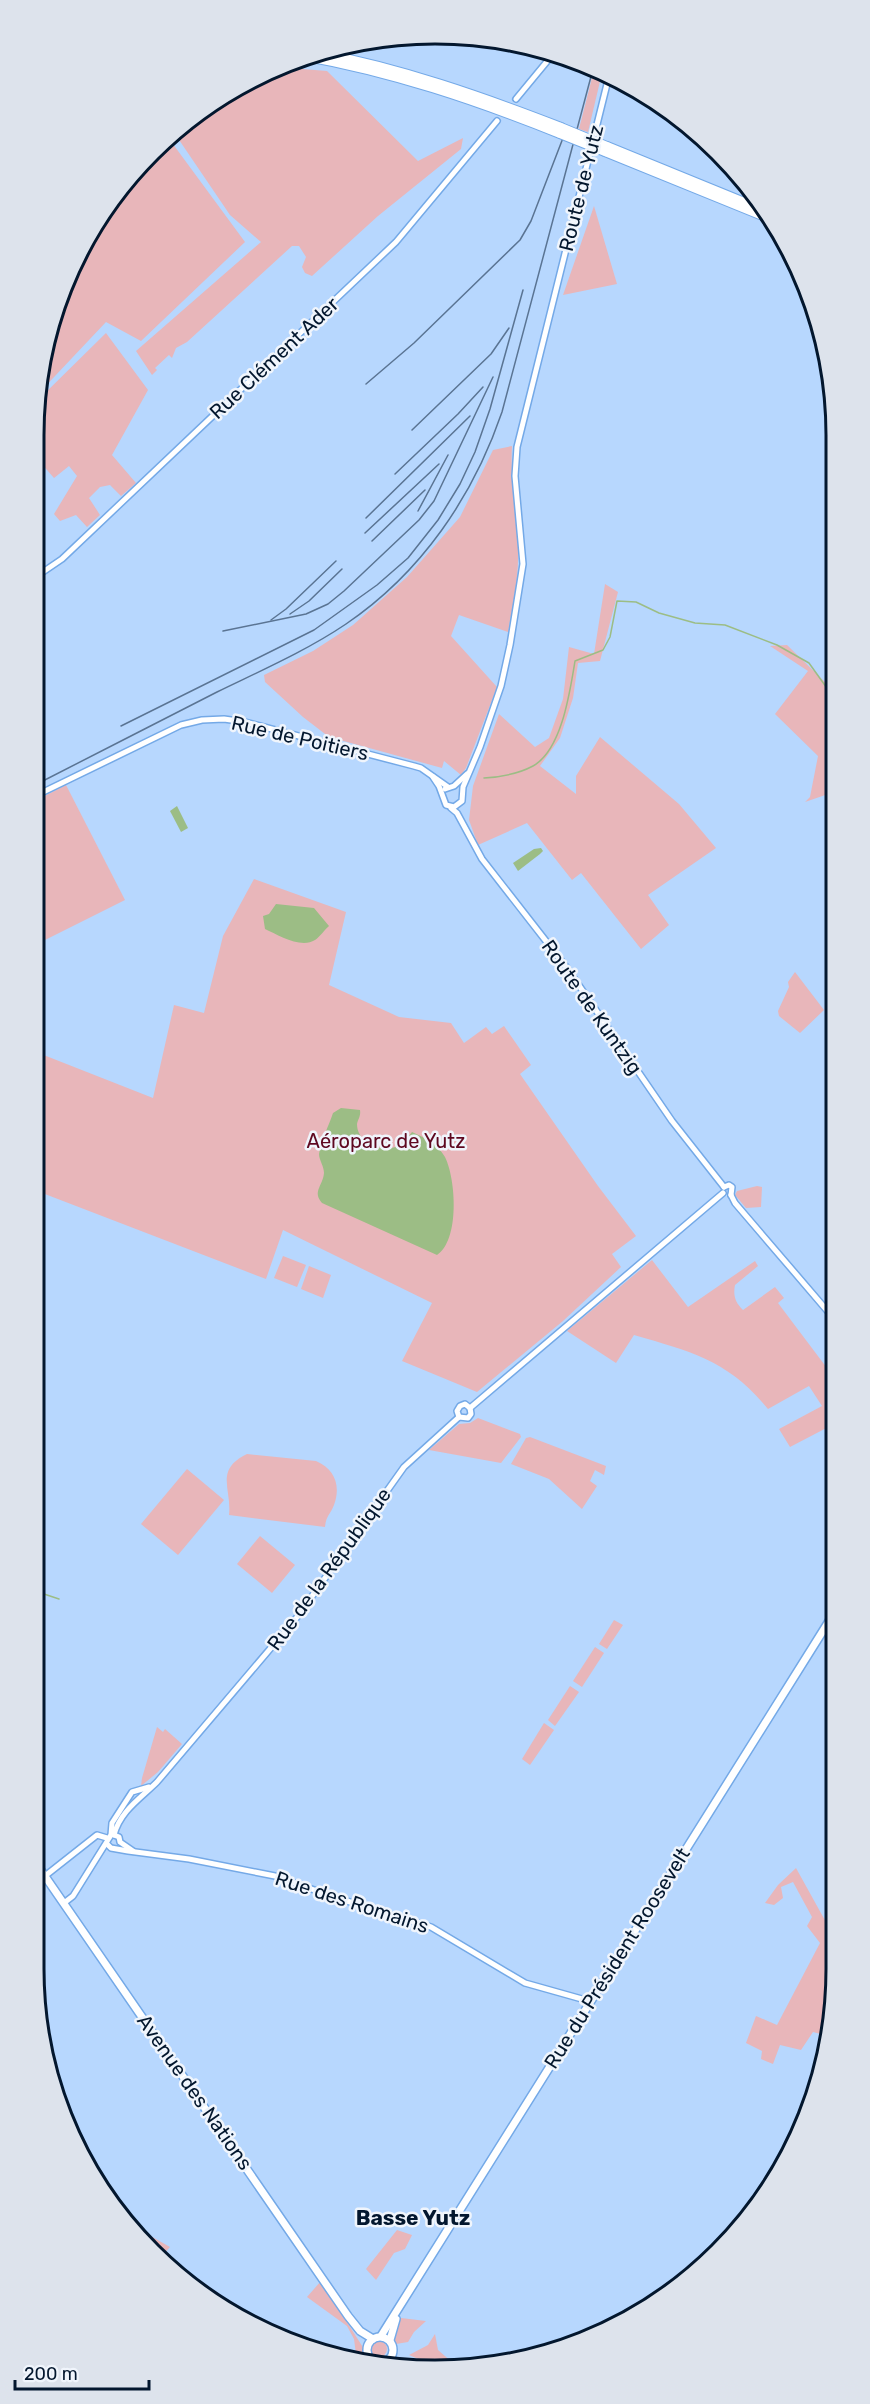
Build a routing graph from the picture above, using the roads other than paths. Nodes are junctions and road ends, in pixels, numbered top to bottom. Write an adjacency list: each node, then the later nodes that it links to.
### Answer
1 (337, 56): 7 (highway)
2 (323, 60): 7 (highway)
3 (548, 60): 5 (street)
4 (607, 84): 12 (street, Route de Yutz)
5 (516, 99)
6 (497, 121): 11 (street, Rue Clément Ader)
7 (561, 131): 8 (highway, bridge)
8 (606, 149): 9 (highway); 10 (highway)
9 (752, 206)
10 (759, 214)
11 (44, 571)
12 (470, 771): 14 (street); 16 (street, Route de Yutz)
13 (433, 777): 14 (street, Rue de Poitiers); 15 (street, Rue de Poitiers); 17 (street)
14 (451, 786): 16 (street); 17 (street)
15 (44, 791)
16 (462, 791): 18 (street)
17 (442, 794): 19 (street)
18 (460, 804): 19 (street); 20 (street, Route de Kuntzig)
19 (451, 808): 20 (street, Route de Kuntzig)
20 (464, 826): 21 (street, Route de Kuntzig)
21 (724, 1190): 22 (street); 22 (street, Route de Kuntzig); 24 (street)
22 (731, 1195): 23 (street)
23 (826, 1309)
24 (470, 1408): 25 (street); 25 (street)
25 (459, 1417): 27 (street, Rue de la République)
26 (826, 1626): 34 (main road, Rue du Président Roosevelt)
27 (110, 1838): 28 (street, Rue des Romains); 29 (street, Rue des Romains); 31 (street); 33 (street)
28 (120, 1842): 29 (street); 30 (street, Rue des Romains)
29 (115, 1848): 30 (street, Rue des Romains)
30 (135, 1851): 34 (street, Rue des Romains)
31 (44, 1872)
32 (44, 1876): 33 (main road, Avenue des Nations)
33 (64, 1903): 38 (main road, Avenue des Nations)
34 (589, 2001): 35 (main road, Rue du Président Roosevelt)
35 (400, 2308): 36 (main road, Rue du Président Roosevelt); 37 (main road, Rue du Président Roosevelt)
36 (381, 2336): 37 (main road); 38 (main road)
37 (390, 2340): 40 (main road)
38 (370, 2342): 39 (main road)
39 (369, 2355)
40 (391, 2358)

